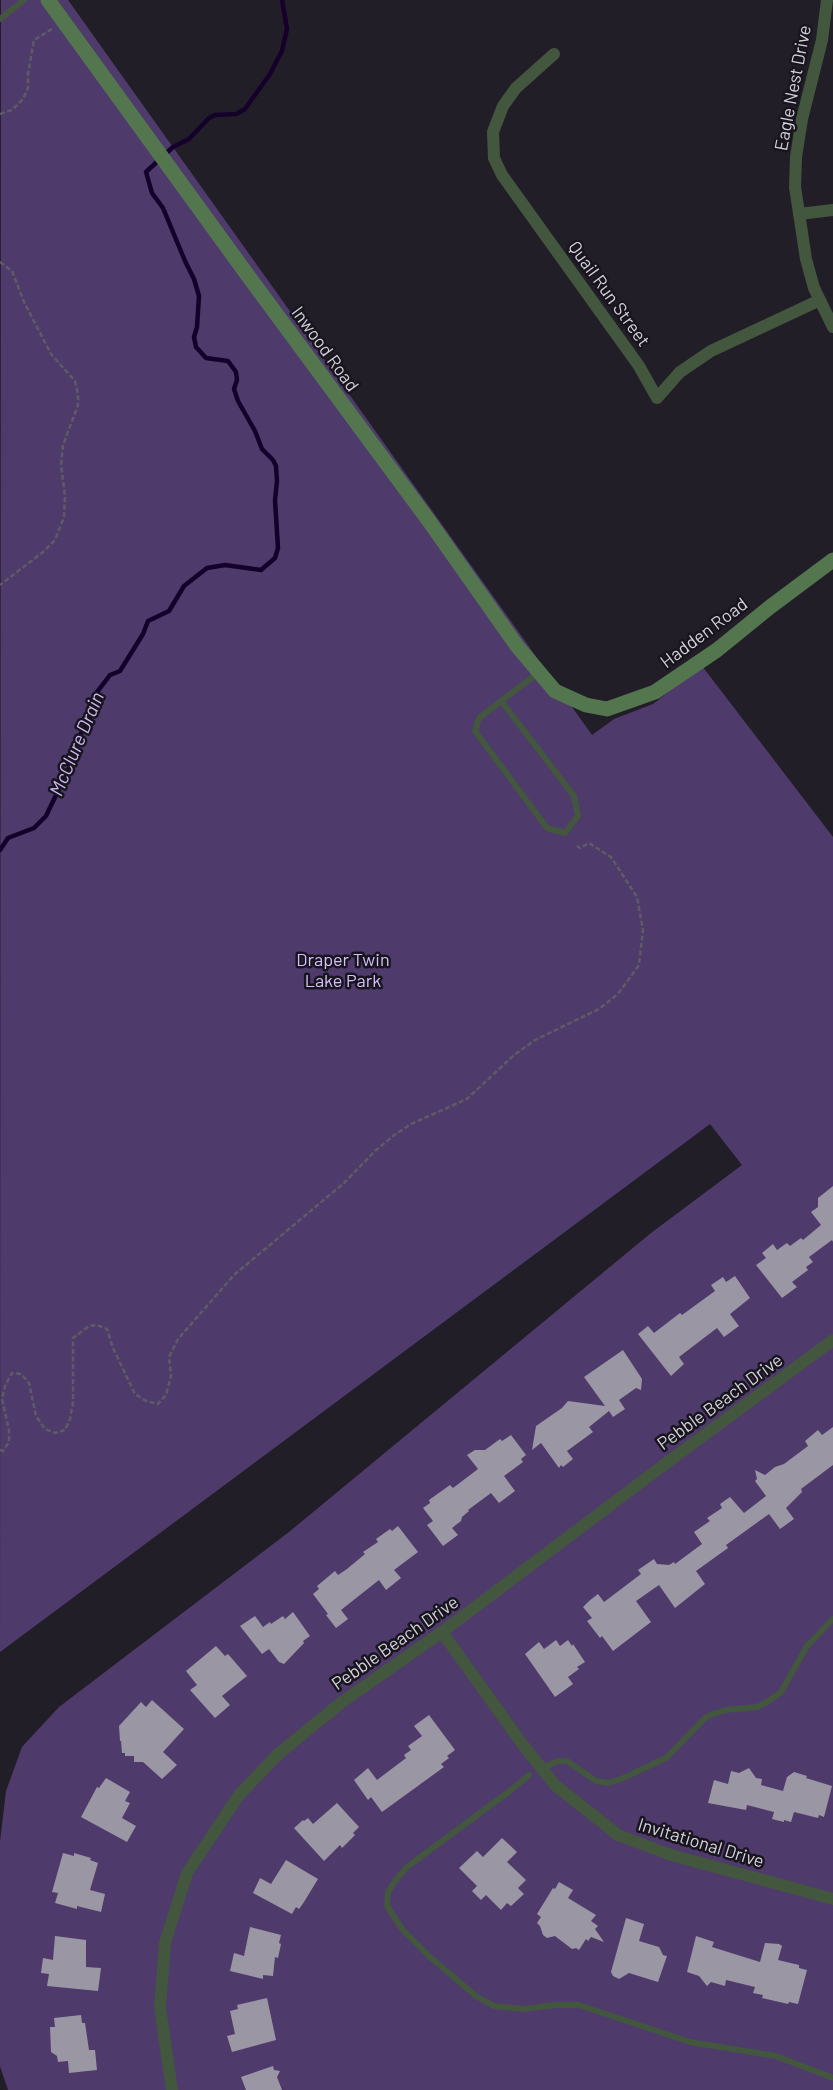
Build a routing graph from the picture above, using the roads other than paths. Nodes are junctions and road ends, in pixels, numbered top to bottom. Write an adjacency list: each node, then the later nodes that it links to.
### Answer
1 (24, 0): 4 (lane)
2 (48, 0): 11 (street, Inwood Road)
3 (826, 0): 7 (street, Eagle Nest Drive)
4 (0, 19)
5 (554, 54): 8 (street, Quail Run Street)
6 (833, 210): 7 (street)
7 (799, 214): 8 (street, Eagle Nest Drive)
8 (820, 300): 9 (street, Eagle Nest Drive)
9 (833, 327)
10 (833, 560): 13 (street, Hadden Road)
11 (539, 672): 12 (lane); 13 (street, Inwood Road)
12 (502, 702): 12 (lane)
13 (586, 705)
14 (833, 1340): 16 (street, Pebble Beach Drive)
15 (833, 1619): 17 (lane)
16 (442, 1632): 19 (street, Invitational Drive); 21 (street, Pebble Beach Drive)
17 (545, 1767)
18 (529, 1775): 20 (lane)
19 (833, 1899)
20 (833, 2078)
21 (172, 2090)

